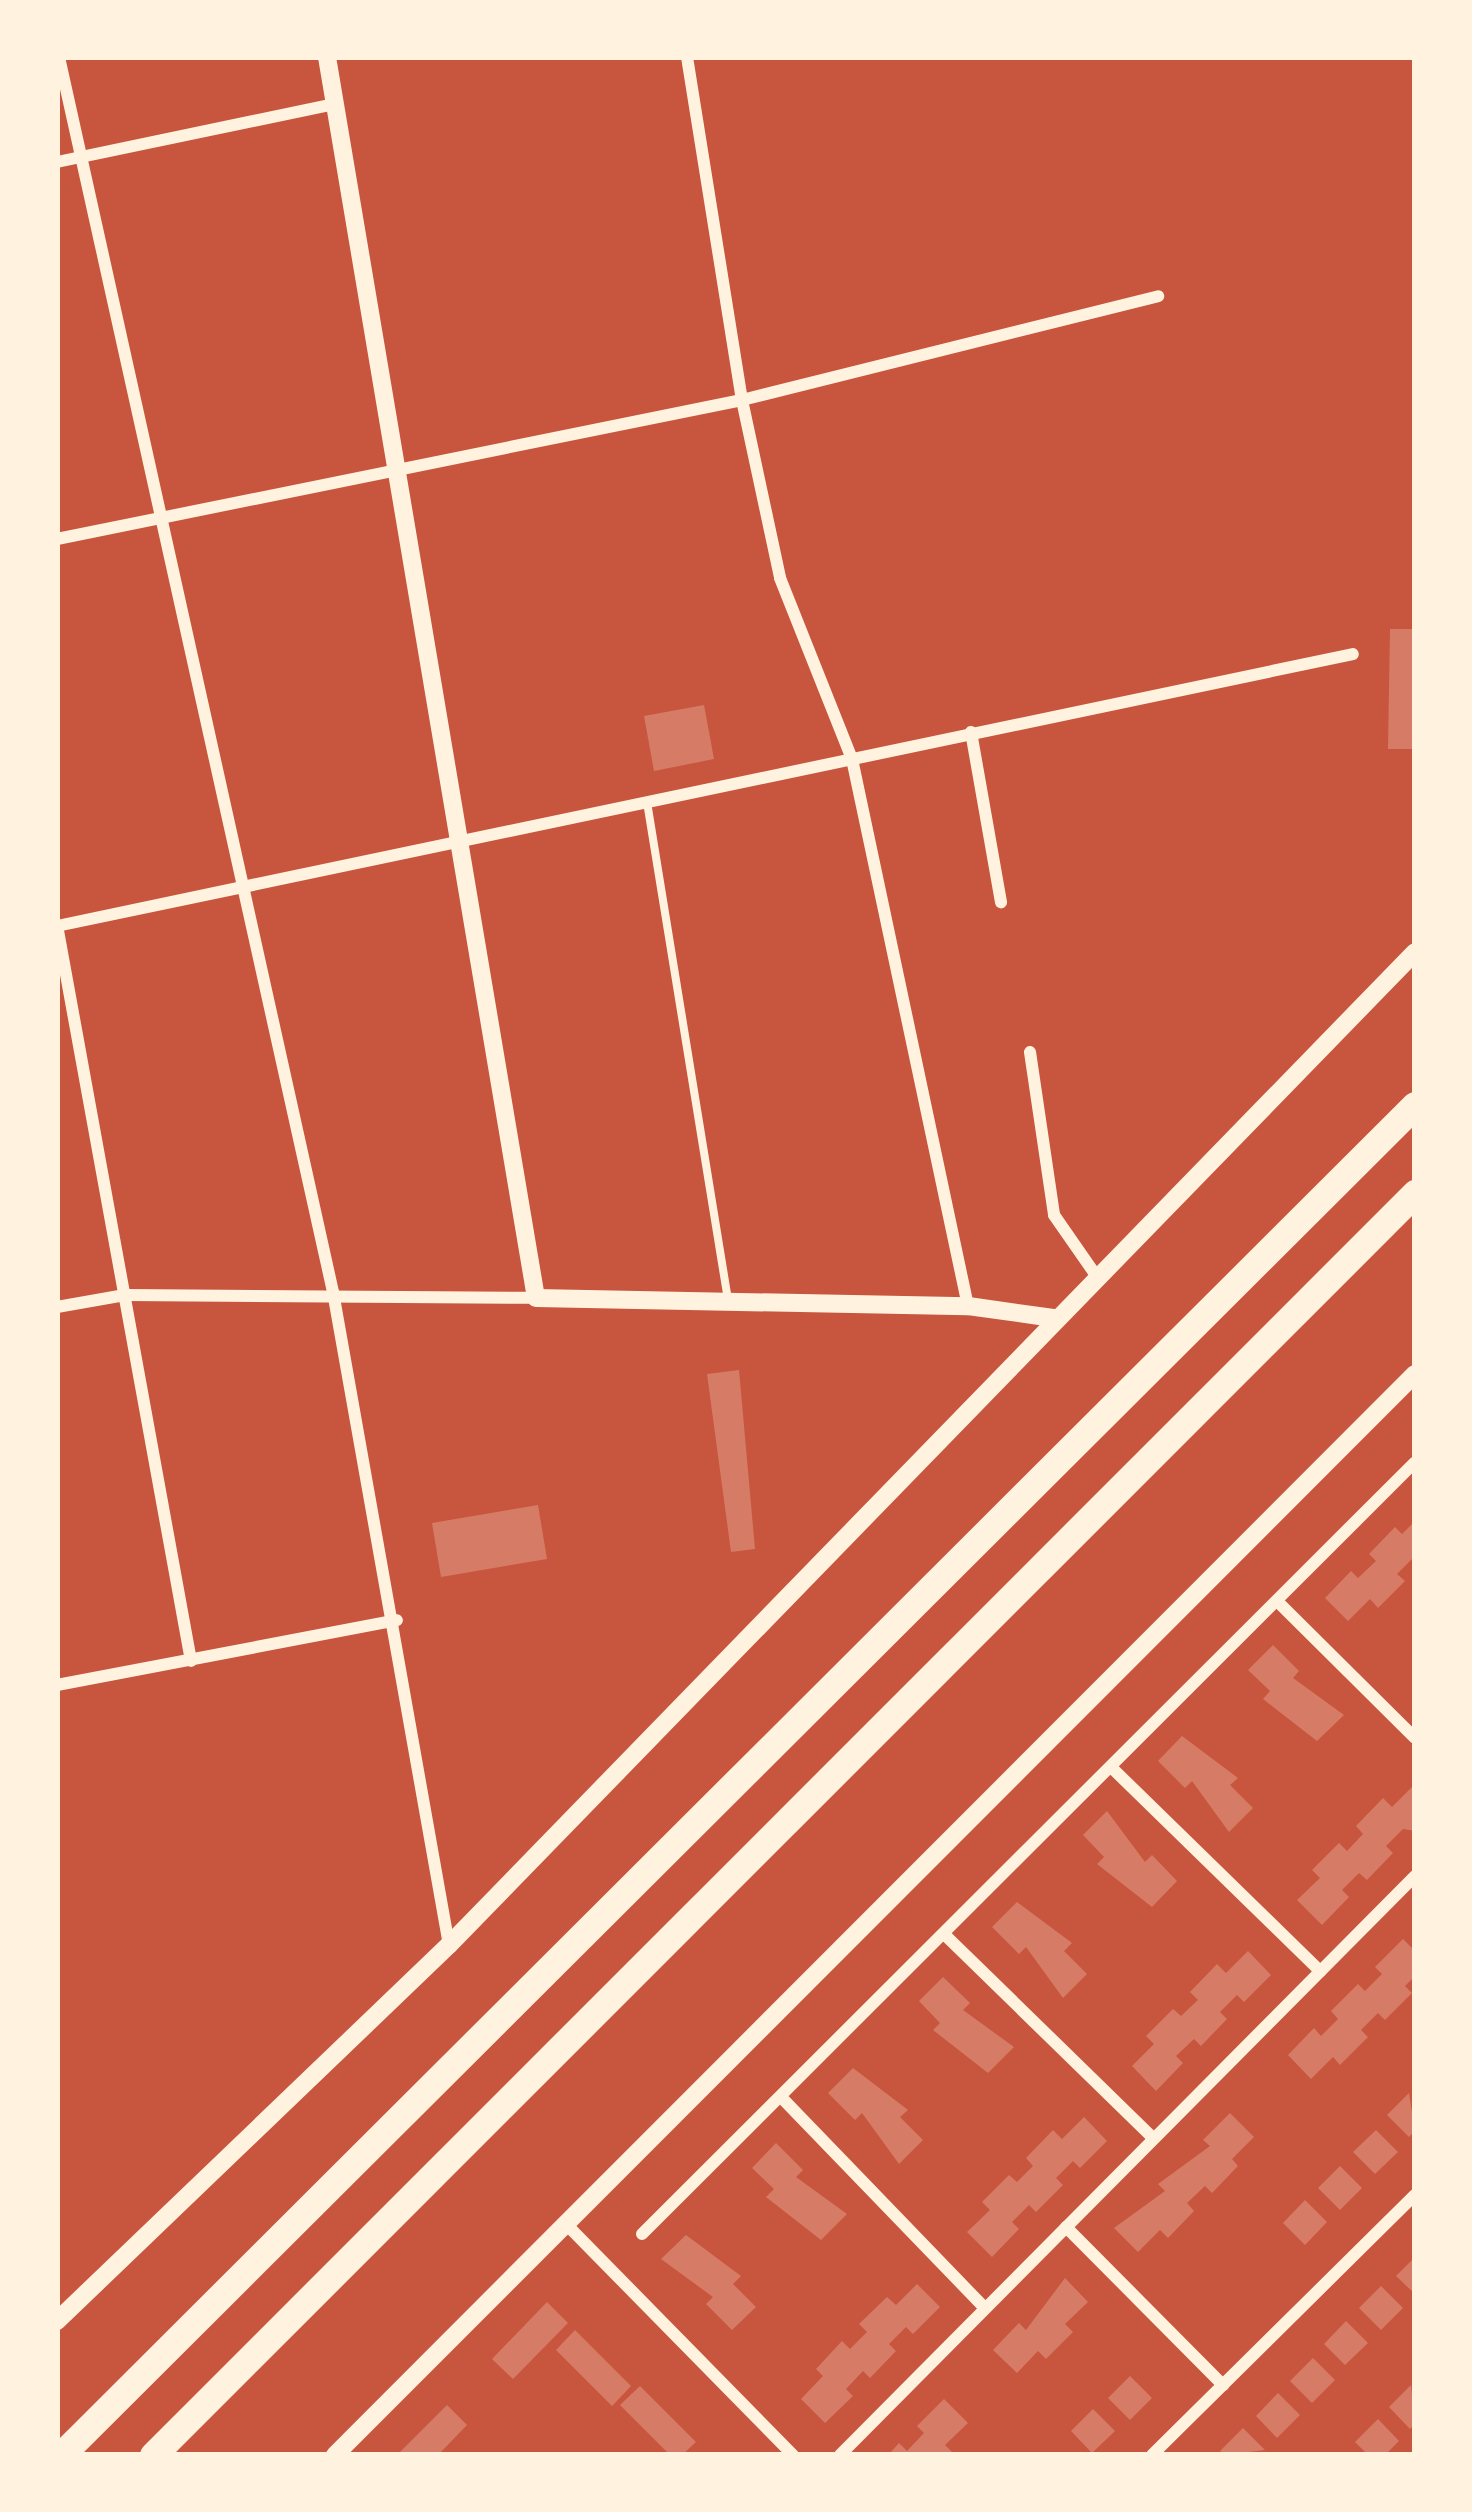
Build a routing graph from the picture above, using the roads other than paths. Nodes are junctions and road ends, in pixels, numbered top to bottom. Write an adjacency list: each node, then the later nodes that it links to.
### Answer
1 (59, 57): 5 (street)
2 (327, 57): 4 (street)
3 (687, 57): 8 (street)
4 (334, 104): 5 (street); 9 (street)
5 (81, 157): 6 (street); 10 (street)
6 (57, 162)
7 (1158, 296): 8 (street)
8 (742, 400): 9 (street); 14 (street)
9 (398, 470): 10 (street); 16 (street)
10 (163, 518): 11 (street); 17 (street)
11 (57, 539)
12 (1353, 654): 13 (street)
13 (970, 732): 14 (street); 18 (street)
14 (852, 759): 15 (street); 29 (street)
15 (647, 802): 16 (street); 28 (lane)
16 (461, 838): 17 (street); 27 (street)
17 (248, 886): 19 (street); 25 (street)
18 (1001, 902)
19 (57, 926): 26 (street)
20 (1415, 952): 24 (street)
21 (1030, 1052): 24 (street)
22 (1415, 1105): 53 (highway)
23 (1415, 1193): 54 (highway)
24 (1095, 1274): 31 (street)
25 (334, 1292): 26 (street); 27 (street); 35 (street)
26 (125, 1295): 30 (street); 36 (street)
27 (536, 1298): 28 (street)
28 (728, 1301): 29 (street)
29 (968, 1306): 31 (street)
30 (57, 1307)
31 (1053, 1318): 42 (street)
32 (1415, 1374): 47 (street)
33 (1415, 1462): 34 (street)
34 (1278, 1602): 38 (street); 39 (street)
35 (397, 1620): 36 (street); 42 (street)
36 (191, 1661): 37 (street)
37 (57, 1684)
38 (1415, 1738)
39 (1112, 1768): 41 (street); 43 (street)
40 (1415, 1876): 43 (street)
41 (946, 1935): 44 (street); 45 (street)
42 (449, 1945): 51 (street)
43 (1320, 1971): 45 (street)
44 (781, 2097): 49 (street); 50 (street)
45 (1153, 2138): 48 (street)
46 (1415, 2195): 52 (street)
47 (566, 2224): 55 (street); 56 (street)
48 (1066, 2228): 50 (street); 52 (street)
49 (642, 2234)
50 (985, 2308): 57 (street)
51 (57, 2320)
52 (1223, 2385): 58 (street)
53 (62, 2455)
54 (153, 2455)
55 (335, 2455)
56 (793, 2455)
57 (840, 2455)
58 (1151, 2455)

